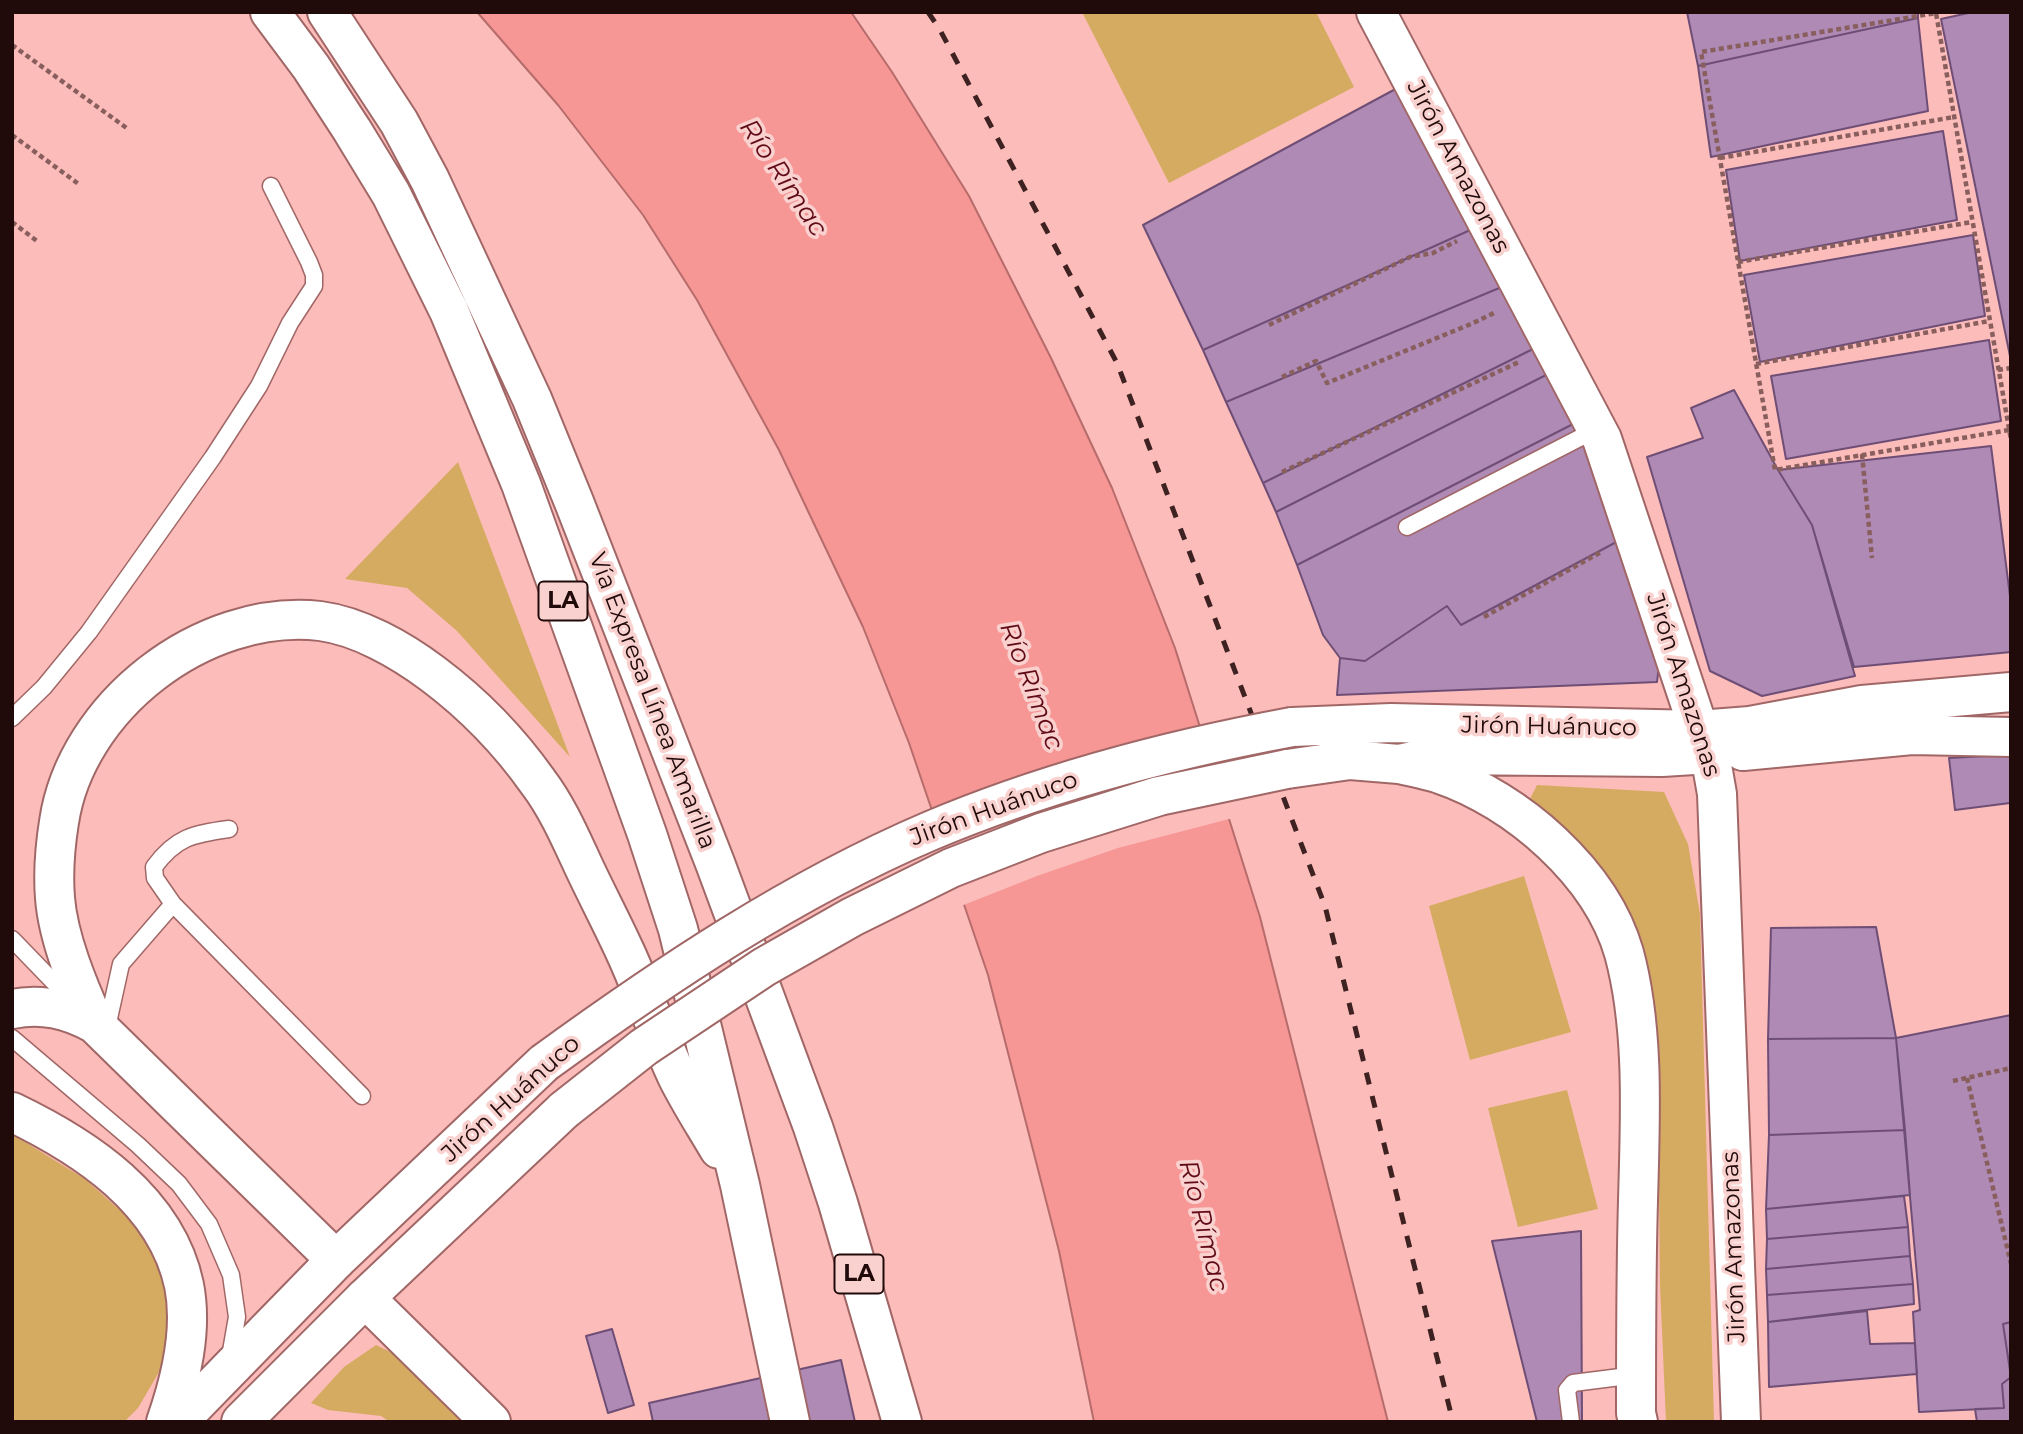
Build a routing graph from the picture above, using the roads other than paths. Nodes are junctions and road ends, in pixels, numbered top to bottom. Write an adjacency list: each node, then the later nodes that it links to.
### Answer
1 (270, 12): 20 (main road, Vía Expresa Línea Amarilla / LA)
2 (327, 12): 31 (main road, Vía Expresa Línea Amarilla / LA)
3 (1376, 12): 5 (main road, Jirón Amazonas)
4 (271, 186): 8 (lane)
5 (1597, 429): 6 (lane); 10 (main road, Jirón Amazonas)
6 (1407, 527)
7 (2011, 692): 10 (main road, Jirón Huánuco)
8 (12, 719)
9 (2011, 737): 10 (main road, Jirón Huánuco)
10 (1704, 742): 11 (main road, Jirón Huánuco); 21 (main road, Jirón Huánuco, bridge); 33 (main road, Jirón Amazonas)
11 (1399, 764): 22 (main road, Jirón Huánuco, bridge); 24 (main road)
12 (229, 829): 13 (lane)
13 (173, 904): 16 (lane); 18 (lane)
14 (12, 939): 16 (lane)
15 (12, 1009): 16 (main road)
16 (100, 1029): 20 (main road); 21 (main road)
17 (12, 1038): 23 (lane)
18 (362, 1096)
19 (12, 1112): 26 (main road)
20 (740, 1185): 30 (main road, Vía Expresa Línea Amarilla / LA)
21 (336, 1260): 23 (main road, Jirón Huánuco)
22 (365, 1298): 28 (main road, Jirón Huánuco); 29 (main road)
23 (228, 1369): 27 (main road, Jirón Huánuco)
24 (1636, 1375): 25 (main road); 32 (lane)
25 (1635, 1419)
26 (166, 1422)
27 (178, 1422)
28 (242, 1422)
29 (491, 1422)
30 (790, 1422)
31 (902, 1422)
32 (1571, 1422)
33 (1741, 1422)

